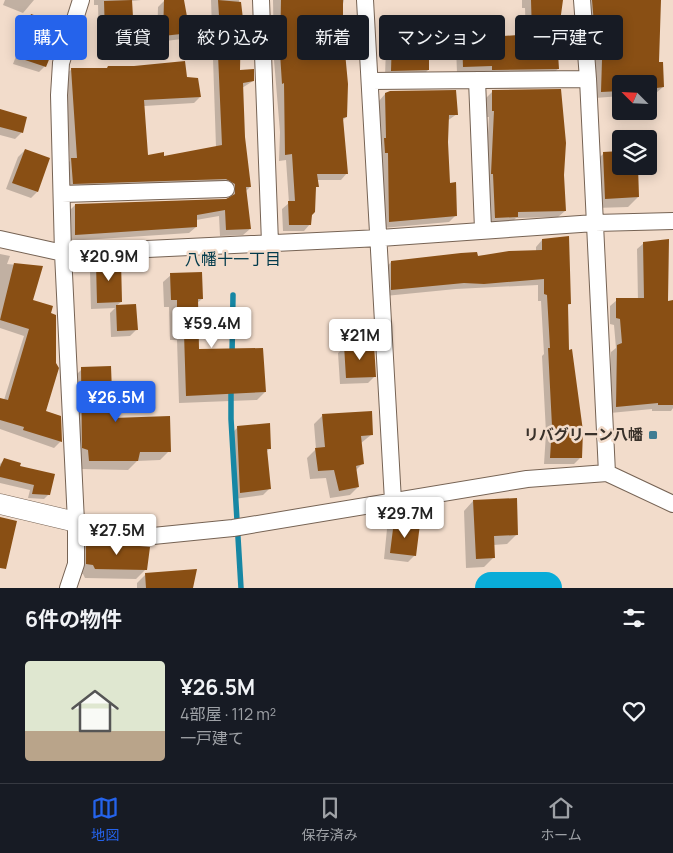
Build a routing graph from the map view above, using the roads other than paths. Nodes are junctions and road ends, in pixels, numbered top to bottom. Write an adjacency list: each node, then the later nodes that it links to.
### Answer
1 (81, 0): 9 (street)
2 (261, 0): 15 (street)
3 (365, 0): 7 (street)
4 (582, 0): 5 (street)
5 (588, 79): 6 (street); 11 (street)
6 (477, 80): 7 (street); 12 (street)
7 (371, 81): 13 (street)
8 (226, 189): 9 (street)
9 (62, 194): 16 (street)
10 (673, 222): 11 (street)
11 (595, 223): 12 (street); 17 (street)
12 (483, 229): 13 (street)
13 (380, 238): 15 (street); 18 (street)
14 (0, 239): 16 (street)
15 (270, 243): 16 (street)
16 (63, 253): 21 (street)
17 (607, 473): 18 (street); 20 (street)
18 (393, 501): 21 (street)
19 (0, 504): 21 (street)
20 (673, 504)
21 (76, 522): 22 (street)
22 (68, 588)

